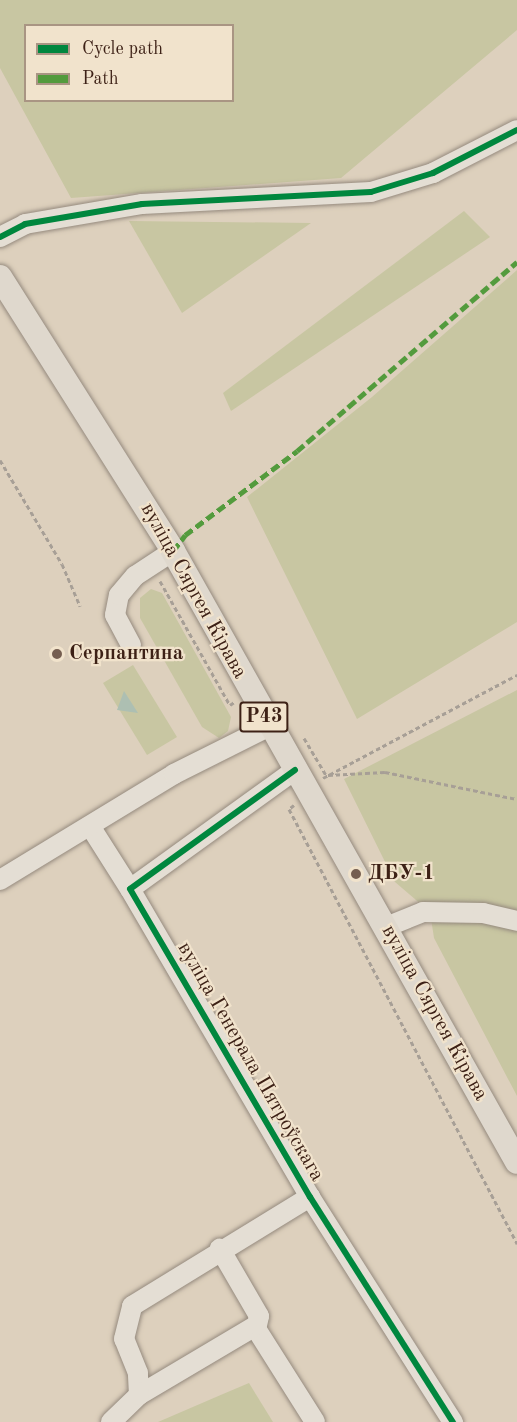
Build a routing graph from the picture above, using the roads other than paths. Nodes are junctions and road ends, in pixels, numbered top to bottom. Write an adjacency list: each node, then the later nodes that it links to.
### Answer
1 (517, 130): 2 (street)
2 (0, 237)
3 (0, 278): 4 (main road, вуліца Сяргея Кірава / Р43)
4 (173, 551): 5 (street); 6 (main road, вуліца Сяргея Кірава / Р43)
5 (131, 645)
6 (270, 726): 7 (main road, вуліца Сяргея Кірава / Р43); 8 (street)
7 (295, 770): 10 (street); 12 (main road, вуліца Сяргея Кірава / Р43)
8 (90, 826): 9 (street); 10 (street, вуліца Генерала Пятроўскага)
9 (0, 880)
10 (130, 890): 14 (street, вуліца Генерала Пятроўскага)
11 (517, 921): 12 (street)
12 (386, 927): 13 (main road, вуліца Сяргея Кірава / Р43)
13 (517, 1162)
14 (310, 1197): 15 (street, вуліца Генерала Пятроўскага); 20 (street, вуліца Генерала Пятроўскага)
15 (220, 1249): 16 (street); 17 (street, вуліца Генерала Пятроўскага)
16 (255, 1327): 17 (street); 19 (street)
17 (139, 1395): 18 (street)
18 (111, 1422)
19 (315, 1422)
20 (453, 1422)

